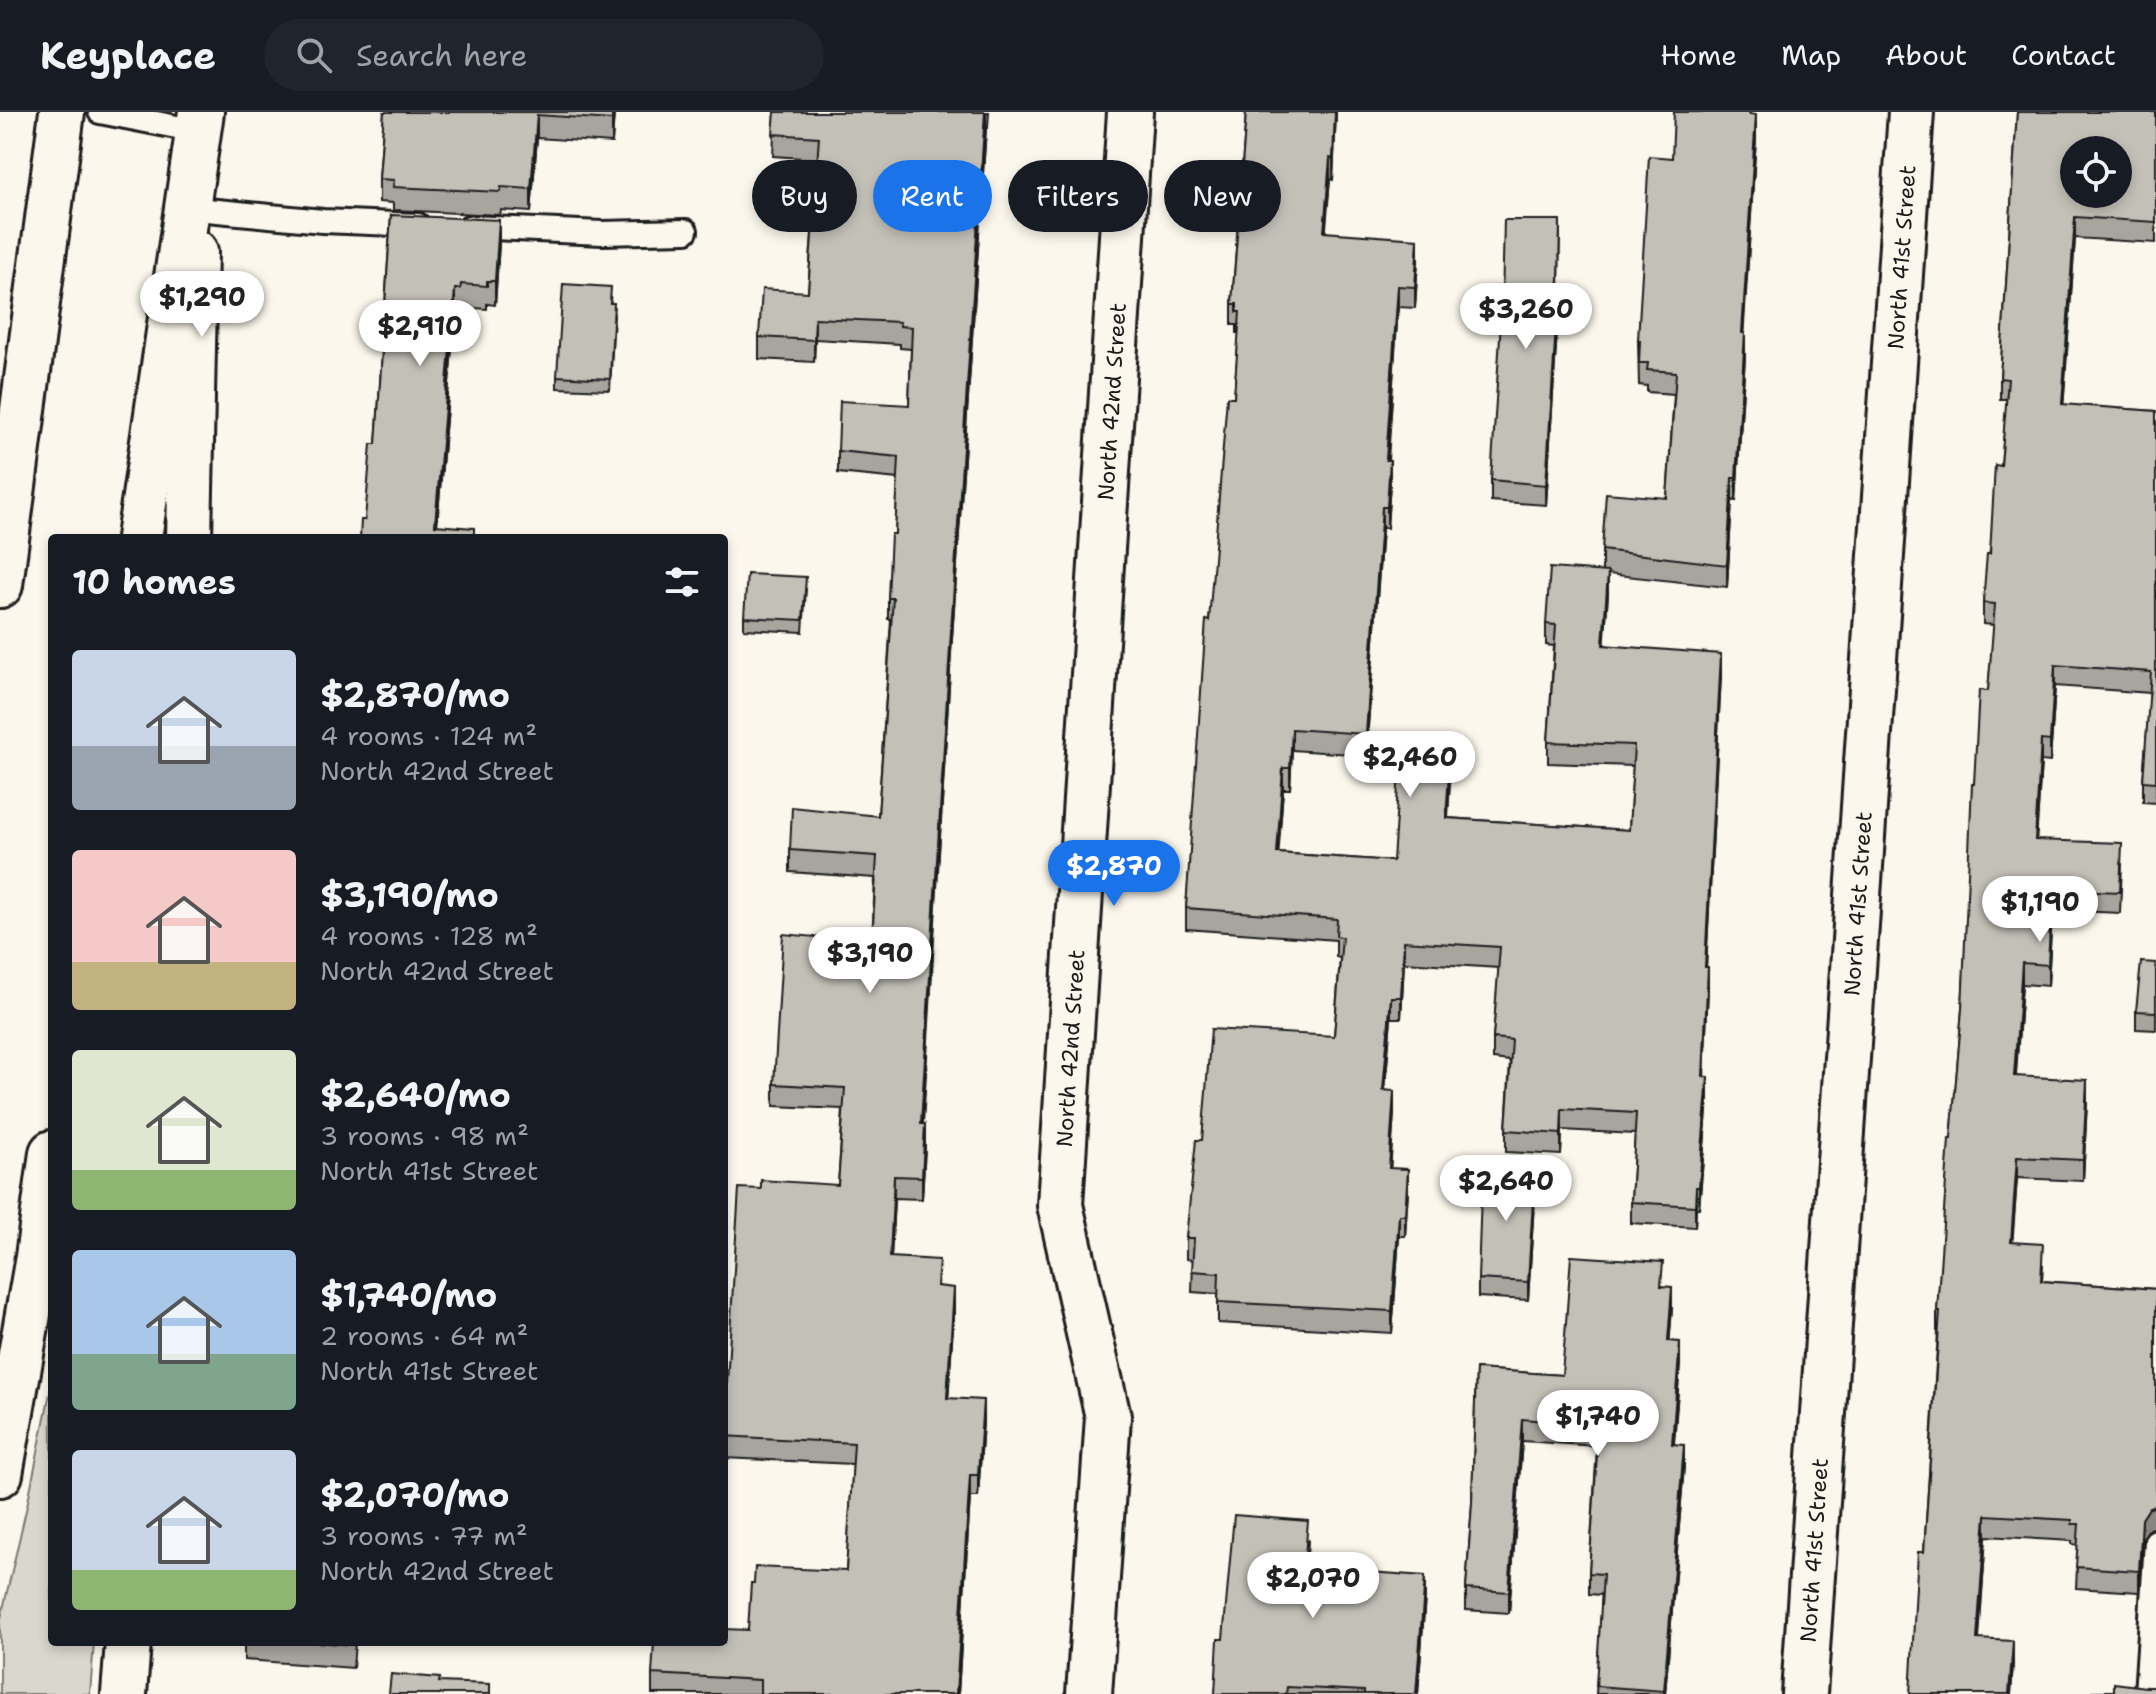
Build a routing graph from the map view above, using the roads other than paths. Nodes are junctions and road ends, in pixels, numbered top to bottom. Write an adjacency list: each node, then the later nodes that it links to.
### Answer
1 (62, 112): 10 (street)
2 (100, 112): 5 (lane)
3 (1130, 112): 16 (street, North 42nd Street)
4 (1911, 112): 17 (street, North 41st Street)
5 (199, 121): 6 (street); 8 (street)
6 (196, 209): 7 (lane); 9 (street)
7 (686, 231)
8 (140, 534)
9 (189, 534)
10 (0, 585)
11 (48, 1183): 12 (street)
12 (0, 1474)
13 (2156, 1541): 18 (lane)
14 (128, 1646): 15 (street)
15 (124, 1694)
16 (1089, 1694)
17 (1804, 1694)
18 (2146, 1694)

